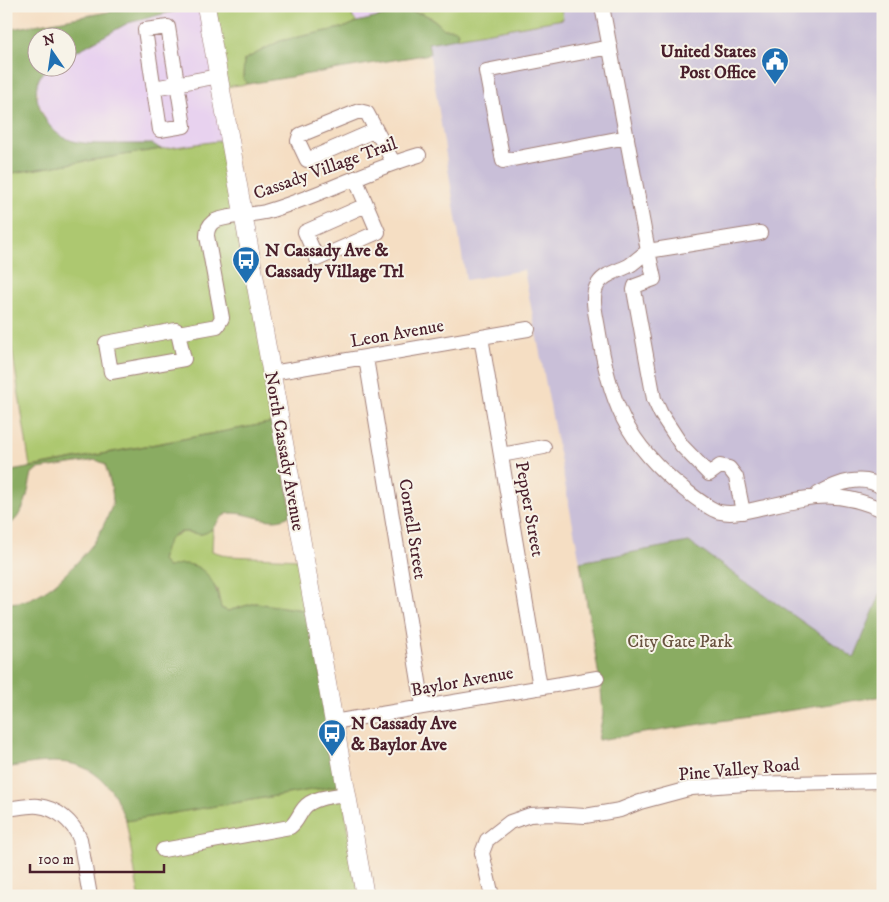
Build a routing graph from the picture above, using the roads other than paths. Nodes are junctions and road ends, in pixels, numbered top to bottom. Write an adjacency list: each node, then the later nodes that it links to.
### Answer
1 (206, 6): 4 (main road, North Cassady Avenue)
2 (602, 6): 3 (street)
3 (610, 47): 8 (street); 8 (street)
4 (219, 76): 5 (street); 13 (main road, North Cassady Avenue)
5 (178, 84): 6 (street); 6 (street); 6 (street)
6 (154, 88)
7 (376, 130): 7 (street); 10 (street)
8 (627, 137): 15 (street)
9 (419, 155): 10 (street, Cassady Village Trail)
10 (393, 162): 11 (street, Cassady Village Trail)
11 (355, 178): 12 (street); 13 (street, Cassady Village Trail)
12 (366, 205): 12 (street)
13 (244, 216): 17 (street, Cassady Village Trail); 20 (main road, North Cassady Avenue)
14 (760, 233): 15 (street)
15 (648, 251): 26 (street); 26 (street)
16 (528, 329): 18 (street, Leon Avenue)
17 (178, 333): 17 (street)
18 (481, 337): 19 (street, Leon Avenue); 22 (street, Pepper Street)
19 (366, 358): 20 (street, Leon Avenue); 29 (street, Cornell Street)
20 (272, 373): 30 (main road, North Cassady Avenue)
21 (544, 447): 22 (street)
22 (502, 455): 28 (street, Pepper Street)
23 (883, 488): 24 (street)
24 (814, 496): 25 (street); 26 (street)
25 (883, 510)
26 (739, 512)
27 (597, 678): 28 (street, Baylor Avenue)
28 (540, 687): 29 (street, Baylor Avenue)
29 (424, 706): 30 (street, Baylor Avenue)
30 (333, 722): 32 (main road, North Cassady Avenue)
31 (883, 781): 37 (street, Pine Valley Road)
32 (347, 794): 34 (street); 36 (main road, North Cassady Avenue)
33 (6, 809): 35 (street)
34 (163, 850)
35 (90, 896)
36 (365, 896)
37 (492, 896)

